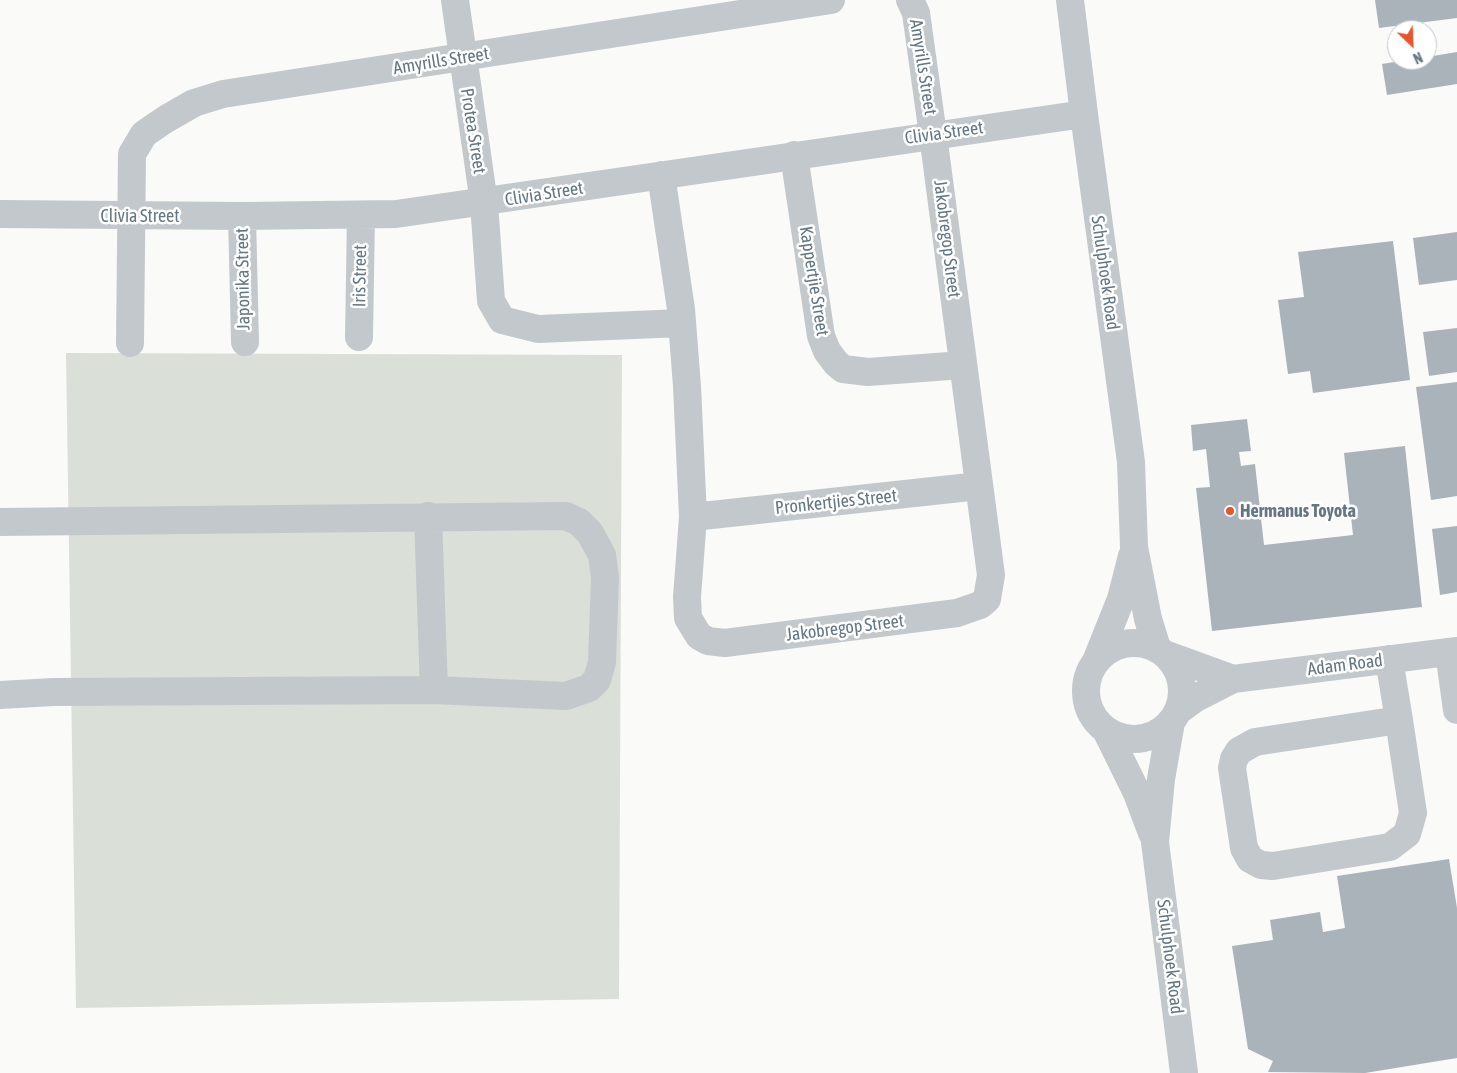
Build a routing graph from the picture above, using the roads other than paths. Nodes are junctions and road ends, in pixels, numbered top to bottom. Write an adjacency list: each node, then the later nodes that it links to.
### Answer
1 (455, 0): 5 (street, Protea Street)
2 (831, 0): 5 (street, Amyrills Street)
3 (910, 0): 7 (street, Amyrills Street)
4 (1070, 0): 6 (street, Schulphoek Road)
5 (462, 57): 10 (street, Protea Street); 13 (street, Amyrills Street)
6 (1084, 114): 7 (street, Clivia Street); 24 (street, Schulphoek Road)
7 (933, 135): 8 (street, Clivia Street); 19 (street, Jakobregop Street)
8 (794, 155): 9 (street, Clivia Street); 19 (street, Kappertjie Street)
9 (661, 176): 10 (street, Clivia Street); 15 (street, Jakobregop Street)
10 (484, 203): 12 (street, Clivia Street); 15 (street, Protea Street)
11 (0, 214): 13 (street, Clivia Street)
12 (361, 215): 14 (street, Clivia Street); 16 (street, Iris Street)
13 (131, 216): 14 (street, Clivia Street); 18 (street)
14 (242, 216): 17 (street, Japonika Street)
15 (682, 323): 22 (street, Jakobregop Street)
16 (359, 337)
17 (245, 342)
18 (130, 343)
19 (963, 365): 20 (street, Jakobregop Street)
20 (979, 486): 22 (street, Pronkertjies Street); 22 (street, Jakobregop Street)
21 (428, 516): 23 (street); 30 (street); 30 (street)
22 (693, 517)
23 (0, 522)
24 (1134, 547): 25 (street, Schulphoek Road); 27 (street, Schulphoek Road)
25 (1162, 651): 27 (street); 29 (street, Adam Road); 33 (street)
26 (1453, 651): 28 (street, Adam Road); 32 (street)
27 (1097, 659): 35 (street)
28 (1389, 659): 29 (street, Adam Road); 34 (street)
29 (1233, 679): 33 (street, Adam Road)
30 (434, 690): 31 (street)
31 (0, 695)
32 (1457, 709)
33 (1175, 716): 35 (street); 36 (street, Schulphoek Road)
34 (1399, 720): 34 (street)
35 (1107, 732): 36 (street, Schulphoek Road)
36 (1155, 842): 37 (street, Schulphoek Road)
37 (1184, 1073)

